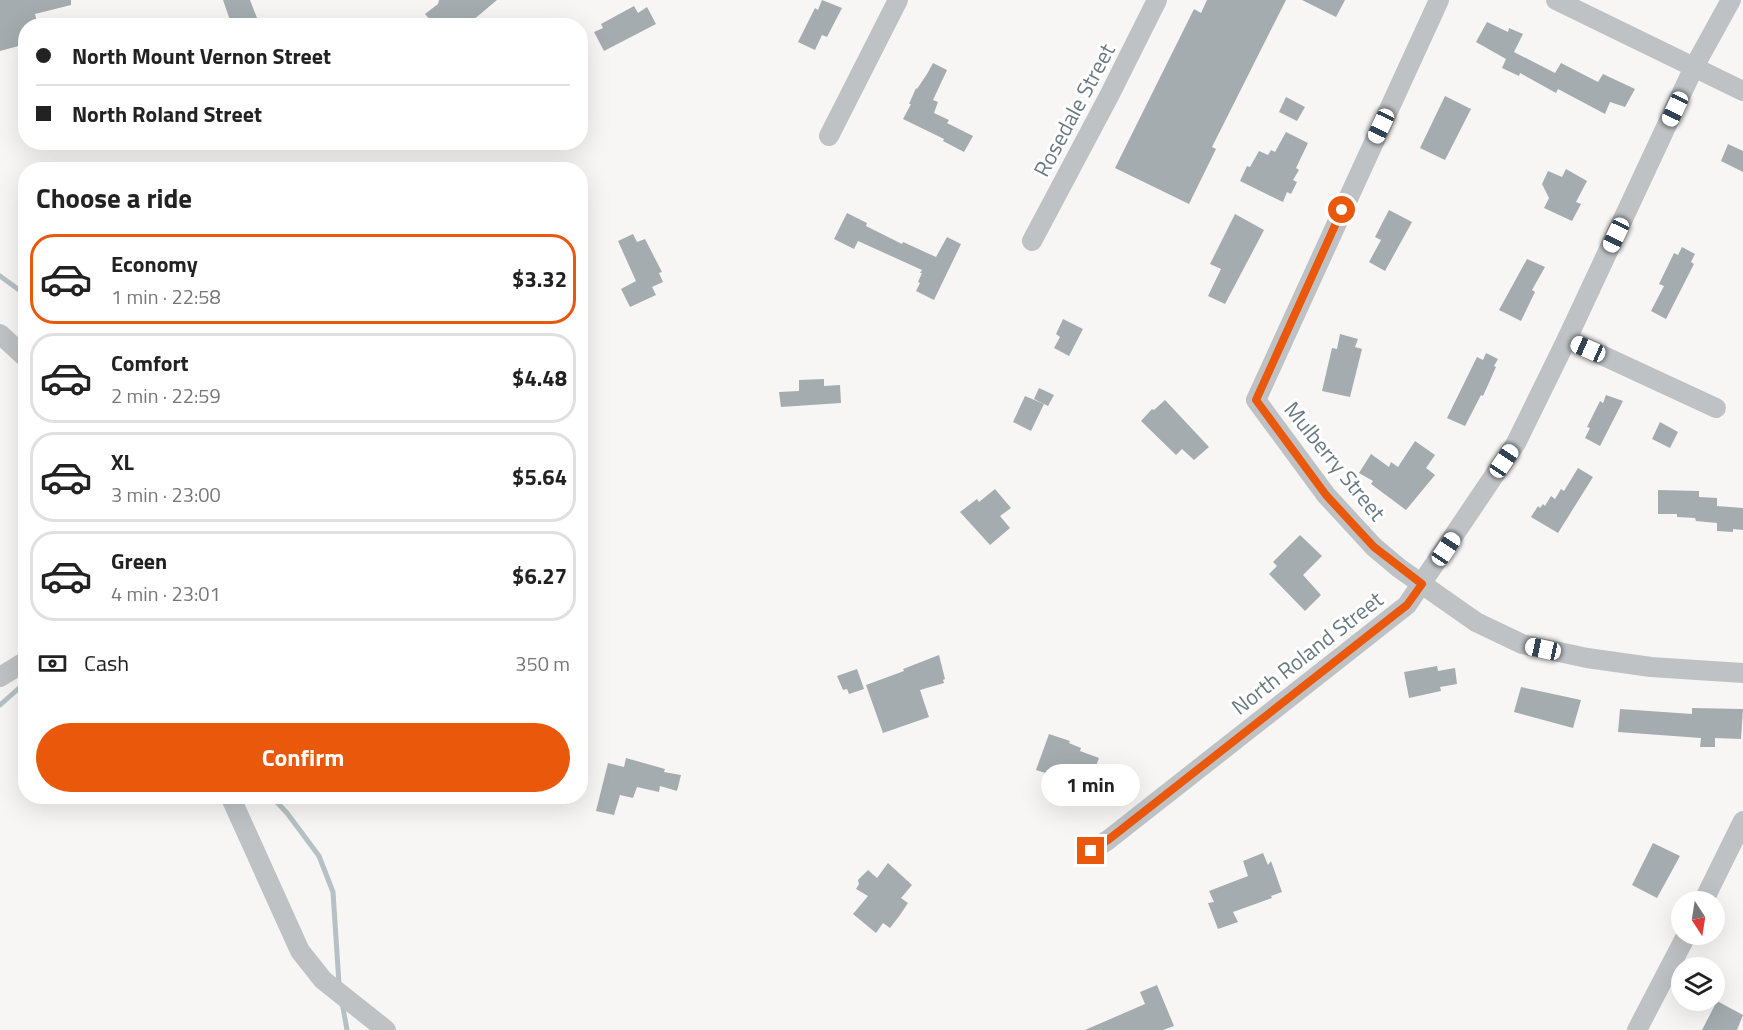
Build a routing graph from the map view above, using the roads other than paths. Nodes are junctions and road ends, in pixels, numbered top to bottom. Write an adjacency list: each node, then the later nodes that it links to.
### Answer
1 (898, 0): 8 (street)
2 (1157, 0): 9 (street, Rosedale Street)
3 (1439, 0): 14 (street, Mulberry Street)
4 (1556, 0): 6 (street)
5 (1731, 0): 6 (street, North Roland Street)
6 (1694, 67): 7 (street); 11 (street, North Roland Street)
7 (1743, 91)
8 (829, 136)
9 (1032, 241)
10 (0, 334): 12 (street)
11 (1567, 339): 13 (street); 14 (street, North Roland Street)
12 (18, 351)
13 (1716, 408)
14 (1422, 584): 16 (street, Mulberry Street); 20 (street, North Roland Street)
15 (18, 666): 17 (street)
16 (1743, 673)
17 (0, 677)
18 (234, 804): 23 (street)
19 (1743, 821): 21 (street)
20 (1091, 851)
21 (1708, 891)
22 (1681, 945): 24 (street)
23 (386, 1030)
24 (1637, 1030)

